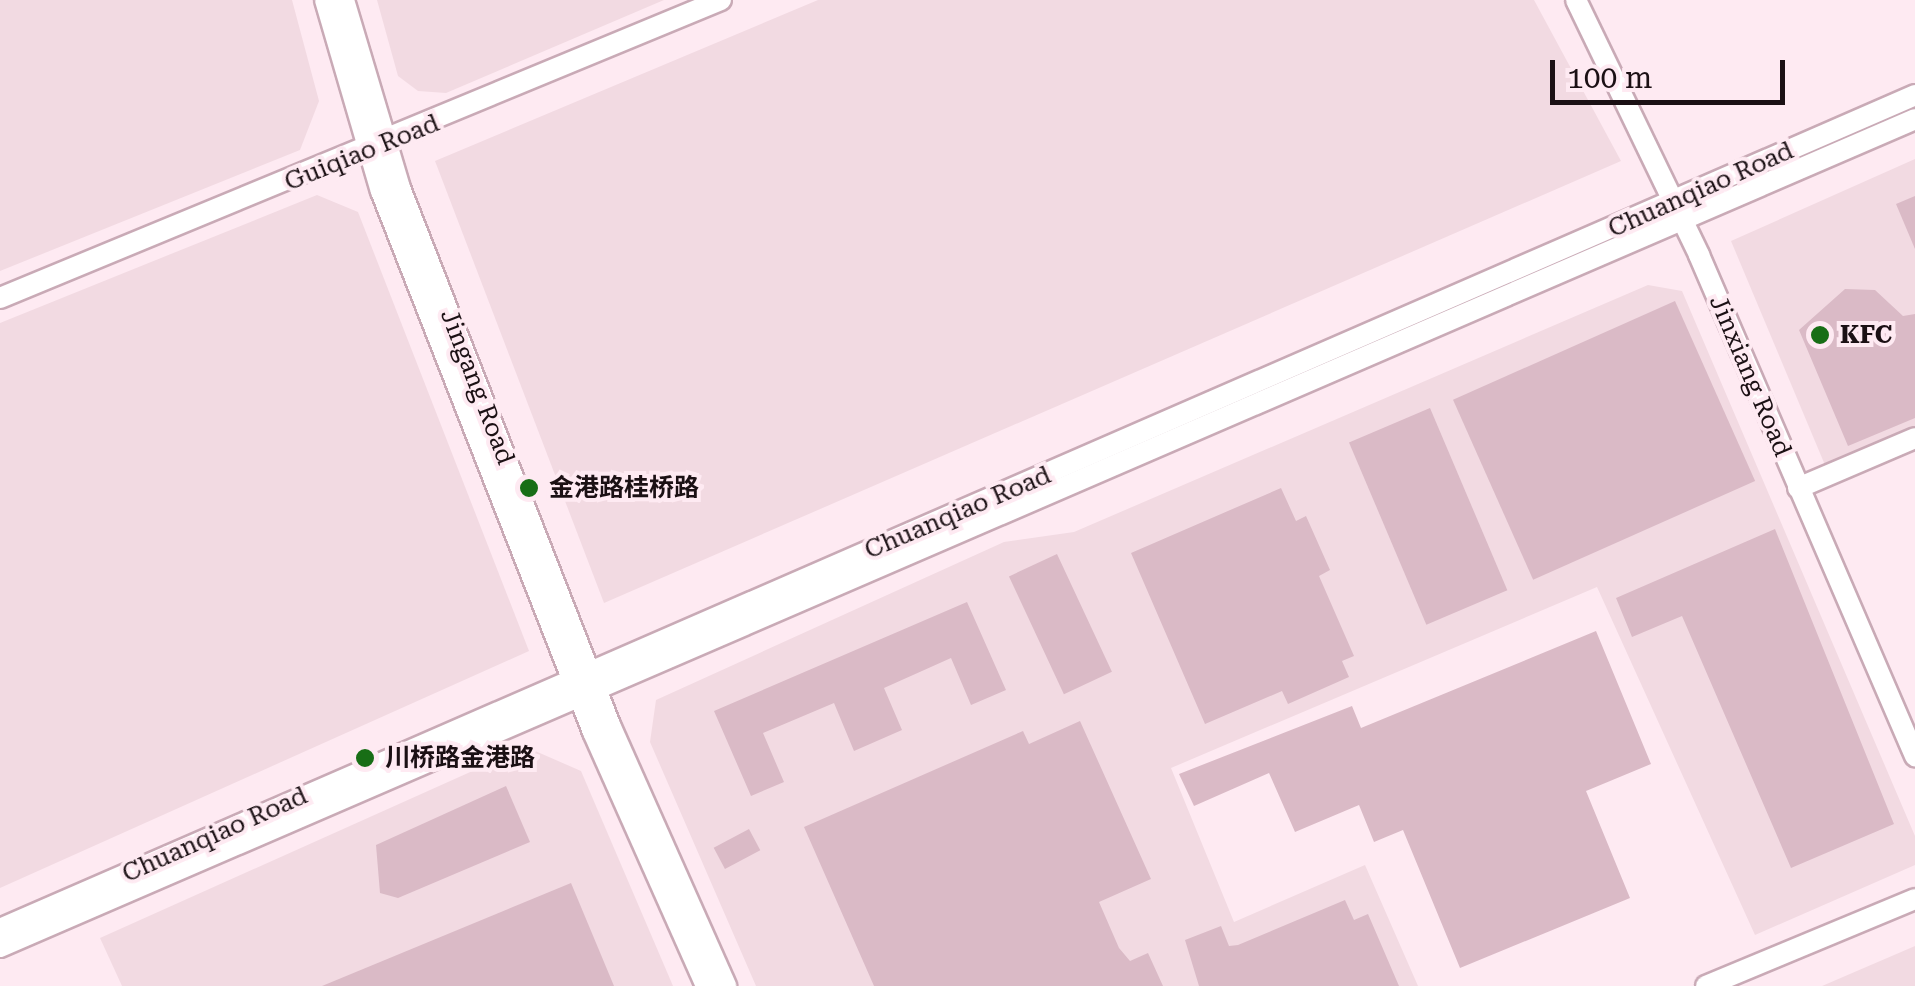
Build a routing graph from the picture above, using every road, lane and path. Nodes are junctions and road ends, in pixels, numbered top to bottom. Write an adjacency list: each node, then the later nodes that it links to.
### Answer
1 (325, 0): 7 (street, Jingang Road)
2 (344, 0): 7 (street, Jingang Road)
3 (720, 0): 7 (street, Guiqiao Road)
4 (1576, 0): 8 (street, Jinxiang Road)
5 (1915, 96): 8 (street, Chuanqiao Road)
6 (1915, 119): 8 (street, Chuanqiao Road)
7 (376, 147): 9 (street, Guiqiao Road); 12 (street, Jingang Road)
8 (1677, 210): 11 (street, Jinxiang Road); 12 (street, Chuanqiao Road)
9 (0, 298)
10 (1915, 438): 11 (street)
11 (1798, 488): 13 (street, Jinxiang Road)
12 (583, 683): 15 (street, Chuanqiao Road); 16 (street, Chuanqiao Road); 17 (street, Jingang Road); 18 (street, Jingang Road)
13 (1915, 756)
14 (1915, 898): 19 (street)
15 (0, 928)
16 (0, 946)
17 (706, 986)
18 (726, 986)
19 (1706, 986)

